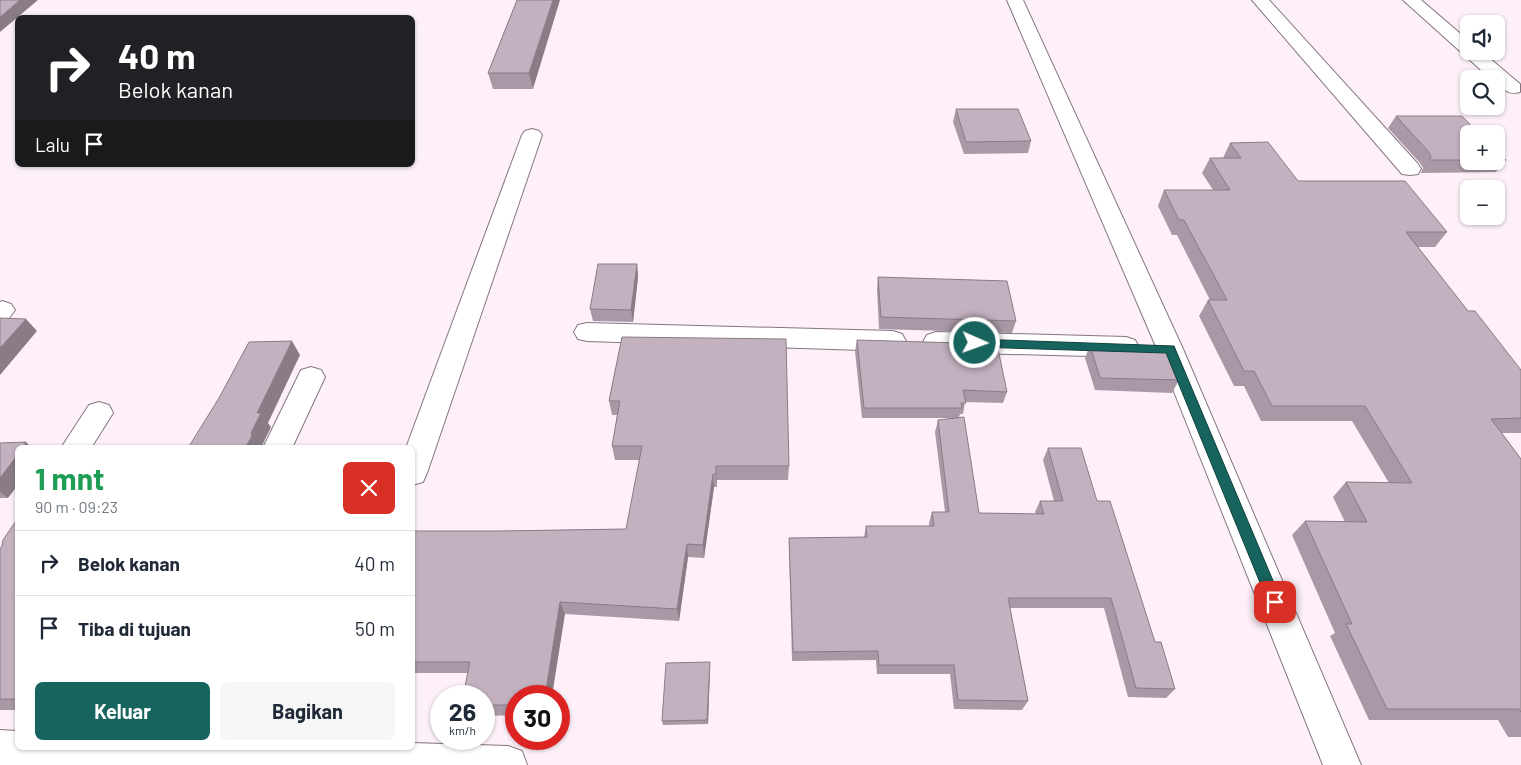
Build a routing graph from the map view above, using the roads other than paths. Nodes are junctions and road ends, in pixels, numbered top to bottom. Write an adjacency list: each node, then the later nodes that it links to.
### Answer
1 (1015, 0): 10 (street)
2 (1260, 0): 8 (street)
3 (1411, 0): 4 (street)
4 (1460, 42)
5 (1480, 60): 6 (street)
6 (1513, 88)
7 (532, 135): 15 (street)
8 (1410, 168)
9 (587, 332): 10 (street)
10 (1170, 349): 21 (street)
11 (312, 377): 14 (street)
12 (99, 413): 13 (street)
13 (77, 445)
14 (278, 445)
15 (415, 465)
16 (0, 749): 17 (street)
17 (15, 749)
18 (130, 750): 19 (street)
19 (312, 757): 20 (street)
20 (508, 765)
21 (1342, 765)

